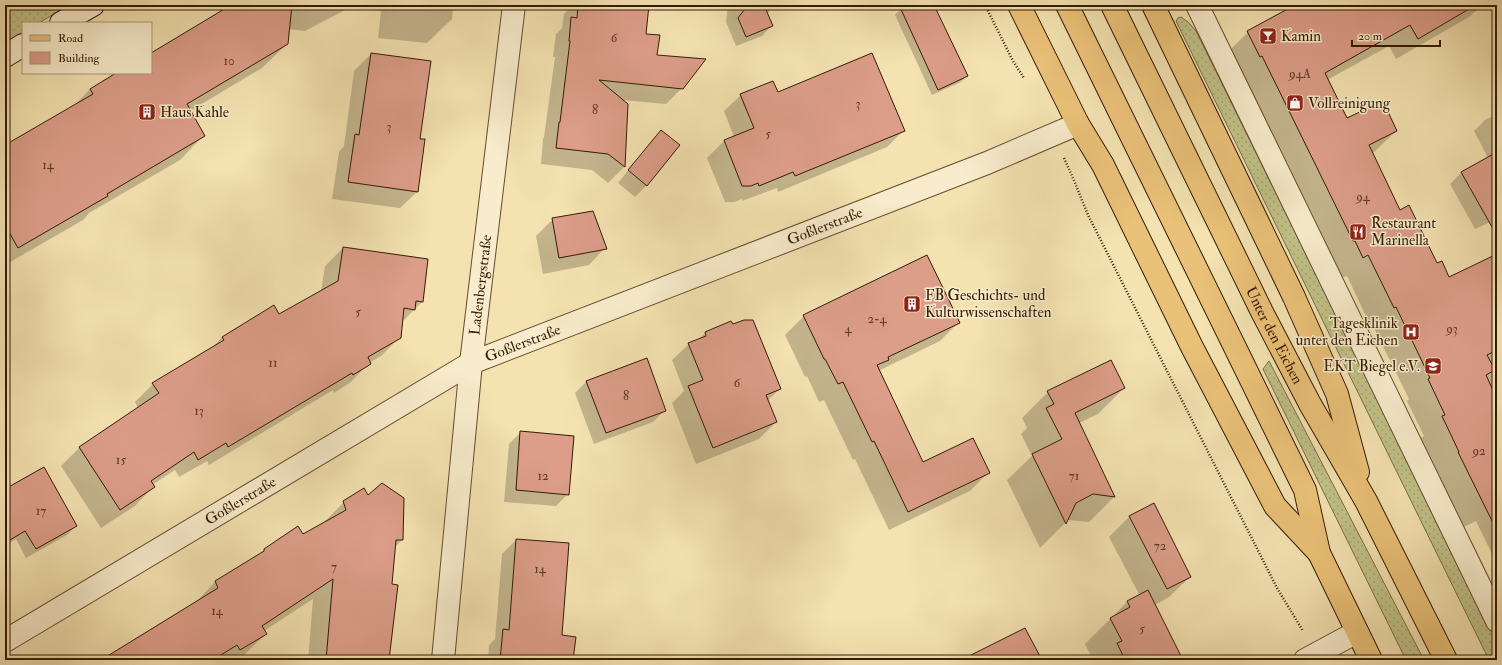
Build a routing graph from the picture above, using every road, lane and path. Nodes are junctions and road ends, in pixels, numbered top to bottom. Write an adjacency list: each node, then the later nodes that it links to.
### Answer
1 (92, 5): 9 (street)
2 (514, 5): 15 (street, Ladenbergstraße)
3 (985, 5): 12 (path)
4 (1019, 5): 13 (main road)
5 (1067, 5): 17 (main road)
6 (1112, 5): 16 (main road, Unter den Eichen)
7 (1197, 5): 19 (street)
8 (1156, 6): 16 (main road)
9 (63, 22)
10 (22, 46): 11 (street)
11 (5, 56)
12 (1025, 81)
13 (1078, 124): 15 (street, Goßlerstraße); 17 (main road)
14 (1073, 178): 18 (path)
15 (471, 363): 21 (street, Goßlerstraße); 22 (street, Ladenbergstraße)
16 (1366, 501): 25 (main road, Unter den Eichen)
17 (1319, 553): 20 (main road)
18 (1295, 616)
19 (1497, 621)
20 (1357, 632): 23 (street); 24 (main road)
21 (5, 641)
22 (444, 660)
23 (1305, 660)
24 (1371, 660)
25 (1446, 660)

